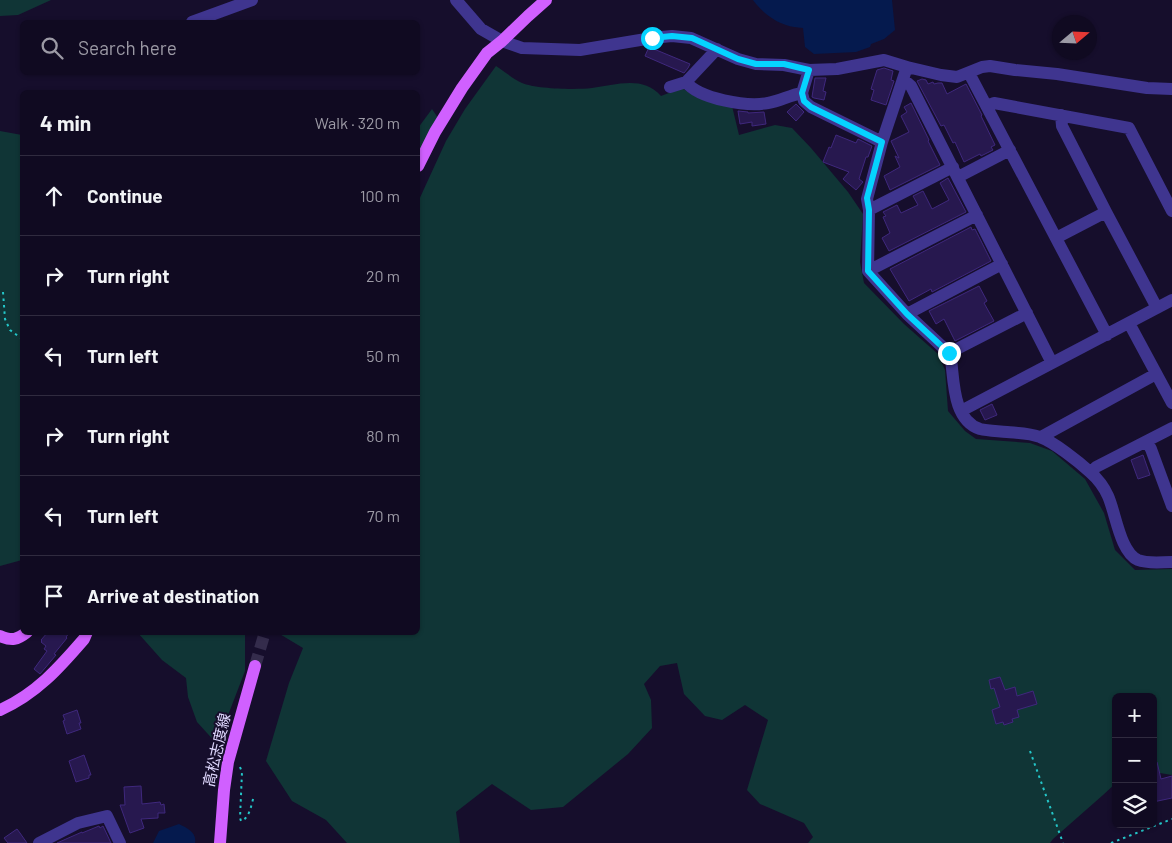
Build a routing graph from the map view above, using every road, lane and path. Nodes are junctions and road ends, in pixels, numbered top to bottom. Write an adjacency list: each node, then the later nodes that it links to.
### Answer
1 (252, 0): 4 (street)
2 (456, 0): 5 (street)
3 (546, 0): 5 (main road)
4 (197, 20)
5 (502, 41): 6 (street); 18 (main road)
6 (717, 49): 7 (street); 10 (street)
7 (809, 70): 9 (street); 13 (street)
8 (969, 73): 9 (street); 12 (street); 14 (street)
9 (905, 74): 16 (street); 19 (street)
10 (686, 82): 11 (street); 13 (street)
11 (670, 88)
12 (1172, 89)
13 (802, 93): 16 (street)
14 (987, 106): 15 (street); 17 (street)
15 (1061, 115): 21 (street); 22 (street)
16 (882, 142): 20 (street)
17 (1010, 150): 19 (street); 24 (street)
18 (420, 162)
19 (955, 172): 20 (street); 23 (street)
20 (869, 210): 26 (street)
21 (1172, 211)
22 (1106, 212): 24 (street); 29 (street)
23 (977, 215): 25 (street); 26 (street)
24 (1056, 238): 33 (street)
25 (1002, 264): 30 (street); 31 (street)
26 (868, 271): 31 (street)
27 (3, 292): 34 (path)
28 (1172, 300): 29 (street)
29 (1157, 308): 32 (street)
30 (1027, 312): 35 (street); 36 (street)
31 (907, 314): 35 (street)
32 (1129, 322): 33 (street); 37 (street)
33 (1107, 335): 36 (street)
34 (20, 338)
35 (949, 353): 39 (street)
36 (1052, 363): 39 (street)
37 (1156, 374): 38 (street); 41 (street)
38 (1172, 403)
39 (961, 411): 41 (street)
40 (1172, 428): 42 (street)
41 (1041, 437): 43 (street)
42 (1147, 442): 43 (street); 44 (street)
43 (1091, 473): 45 (street)
44 (1172, 506)
45 (1172, 562)
46 (24, 635): 48 (main road)
47 (85, 635): 50 (main road)
48 (0, 636)
49 (255, 666): 57 (main road, 高松志度線)
50 (0, 710)
51 (1030, 751): 58 (path)
52 (236, 764): 53 (path)
53 (254, 796)
54 (1172, 819): 59 (path)
55 (40, 843): 56 (street)
56 (120, 843)
57 (220, 843)
58 (1063, 843)
59 (1111, 843)

